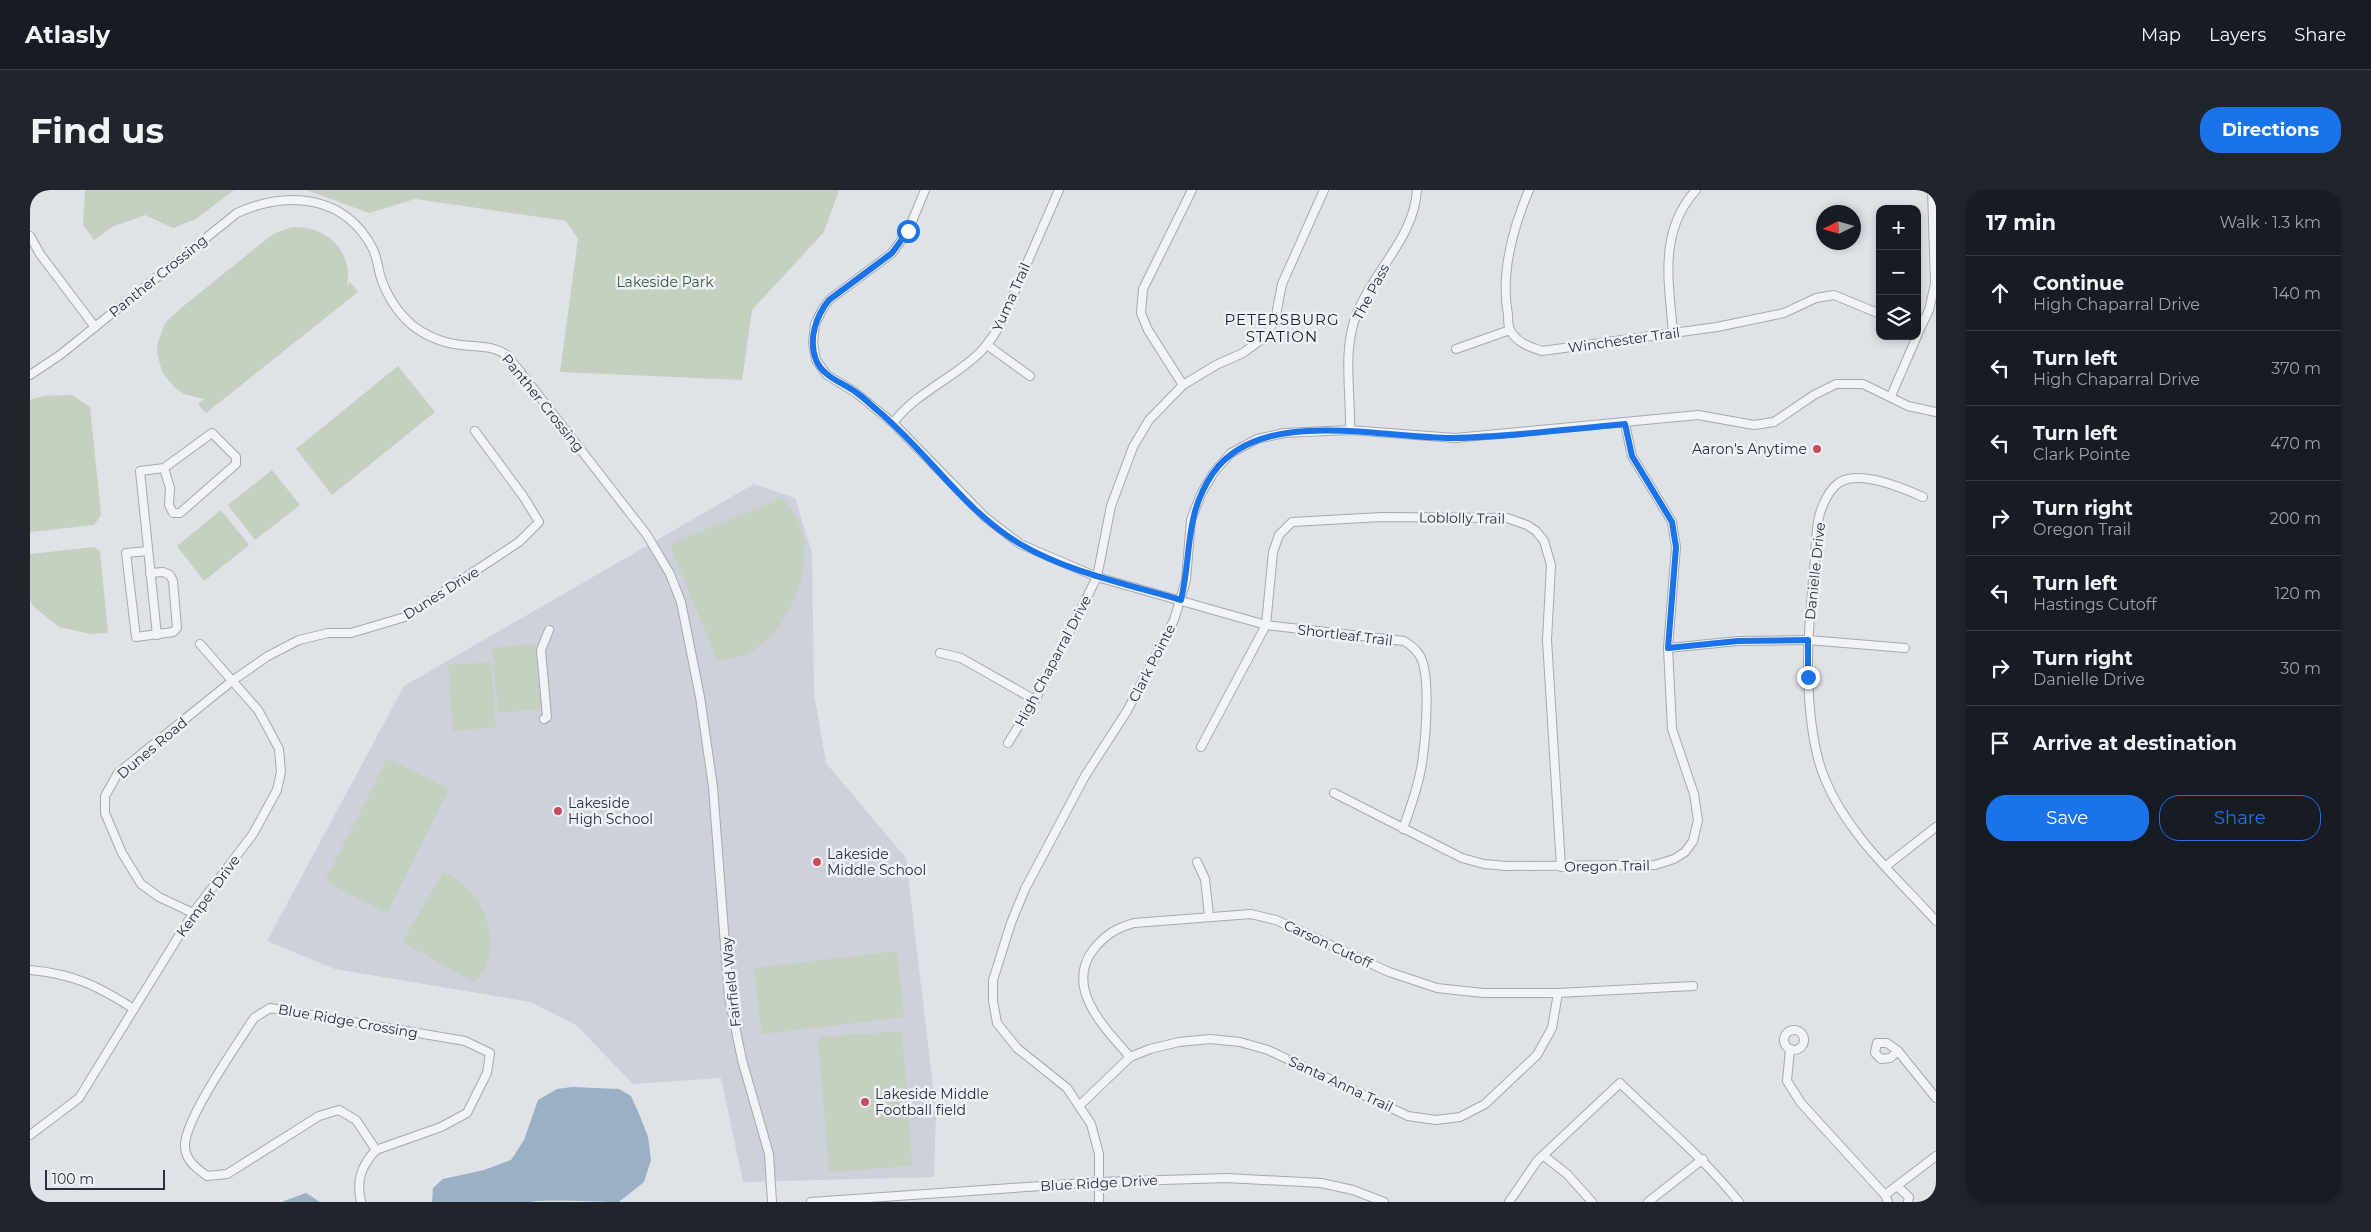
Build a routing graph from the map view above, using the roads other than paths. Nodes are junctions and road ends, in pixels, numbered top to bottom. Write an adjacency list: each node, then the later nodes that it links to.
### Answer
1 (925, 190): 23 (street, High Chaparral Drive)
2 (1059, 190): 16 (street, Yuma Trail)
3 (1192, 190): 20 (street)
4 (1324, 190): 20 (street, High Chaparral Drive)
5 (1417, 190): 25 (street, The Pass)
6 (1529, 190): 13 (street)
7 (1696, 190): 14 (street)
8 (1932, 190): 11 (street)
9 (30, 236): 12 (street)
10 (1876, 312): 14 (street, Winchester Trail)
11 (1921, 325)
12 (95, 327): 18 (street, Panther Crossing); 46 (street, Panther Crossing)
13 (1510, 330): 14 (street, Winchester Trail); 17 (street)
14 (1673, 333)
15 (1915, 340): 21 (street)
16 (987, 345): 19 (street); 23 (street, Yuma Trail)
17 (1456, 349)
18 (30, 375)
19 (1030, 376)
20 (1183, 385): 31 (street, High Chaparral Drive)
21 (1891, 396): 22 (street, Clark Pointe); 24 (street, Clark Pointe)
22 (1936, 412)
23 (893, 423): 31 (street, High Chaparral Drive)
24 (1625, 424): 25 (street, Clark Pointe); 38 (street, Oregon Trail)
25 (1350, 430): 32 (street, Clark Pointe)
26 (475, 431): 41 (street, Dunes Drive)
27 (164, 468): 27 (street); 29 (street)
28 (1923, 497): 36 (street, Danielle Drive)
29 (148, 551): 30 (street); 35 (street)
30 (150, 573): 35 (street); 35 (street)
31 (1097, 577): 32 (street, High Chaparral Drive); 42 (street, High Chaparral Drive)
32 (1181, 600): 33 (street, Shortleaf Trail); 64 (street, Clark Pointe)
33 (1266, 626): 45 (street, Loblolly Trail); 49 (street, Shortleaf Trail); 52 (street, Loblolly Trail)
34 (549, 630): 43 (street)
35 (157, 635)
36 (1808, 640): 38 (street); 39 (street); 51 (street, Danielle Drive)
37 (200, 644): 41 (street, Kemper Drive)
38 (1668, 648): 52 (street, Oregon Trail)
39 (1906, 648)
40 (940, 653): 42 (street)
41 (232, 681): 53 (street, Kemper Drive); 53 (street, Dunes Road)
42 (1035, 700): 44 (street, High Chaparral Drive)
43 (544, 719)
44 (1008, 743)
45 (1201, 746)
46 (713, 787): 74 (street, Fairfield Way)
47 (1334, 792): 49 (street, Oregon Trail)
48 (1936, 827): 51 (street)
49 (1403, 829): 52 (street, Oregon Trail)
50 (1197, 862): 54 (street)
51 (1886, 866): 55 (street, Danielle Drive)
52 (1561, 867)
53 (193, 913): 59 (street, Kemper Drive)
54 (1209, 916): 58 (street, Carson Cutoff); 62 (street, Carson Cutoff)
55 (1936, 921)
56 (30, 970): 59 (street)
57 (1693, 986): 58 (street, Carson Cutoff)
58 (1558, 993): 62 (street, Santa Anna Trail)
59 (134, 1009): 65 (street, Kemper Drive)
60 (1790, 1049): 72 (street)
61 (1898, 1051): 63 (street)
62 (1130, 1057): 64 (street, Santa Anna Trail)
63 (1936, 1098)
64 (1080, 1105): 70 (street, Clark Pointe)
65 (30, 1135)
66 (376, 1150): 66 (street, Blue Ridge Crossing); 73 (street)
67 (1544, 1156): 69 (street); 78 (street); 79 (street)
68 (1936, 1156): 71 (street)
69 (1703, 1159): 80 (street); 81 (street)
70 (1099, 1182): 75 (street, Blue Ridge Drive); 76 (street, Clark Pointe); 77 (street, Blue Ridge Drive)
71 (1897, 1186): 72 (street); 82 (street)
72 (1887, 1199)
73 (361, 1202)
74 (772, 1202)
75 (811, 1202)
76 (1099, 1202)
77 (1384, 1202)
78 (1508, 1202)
79 (1592, 1202)
80 (1648, 1202)
81 (1739, 1202)
82 (1908, 1202)

